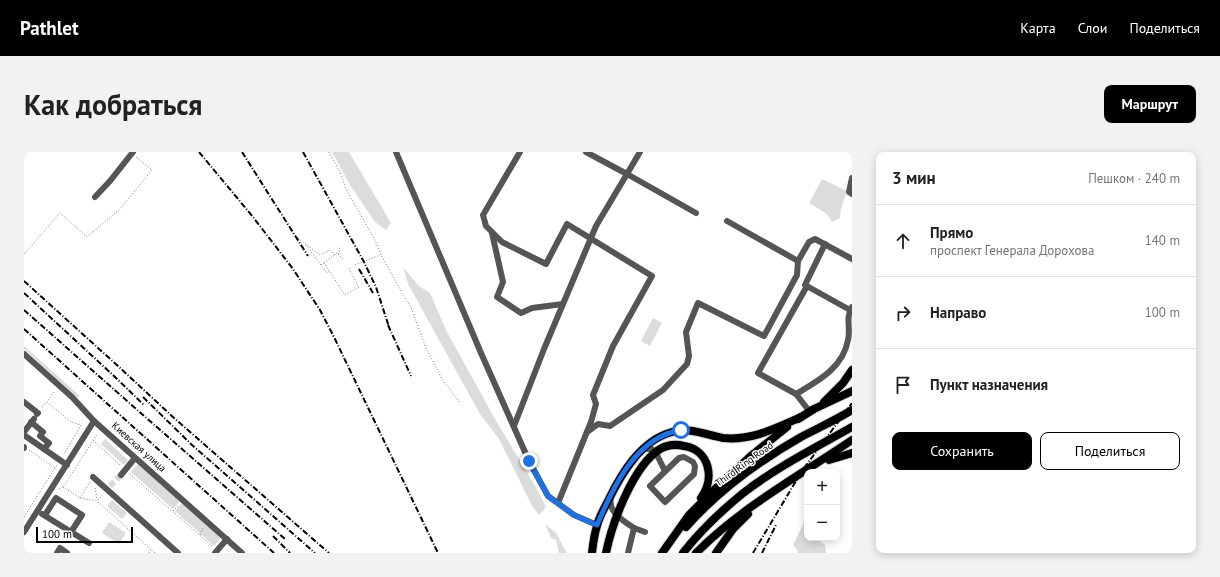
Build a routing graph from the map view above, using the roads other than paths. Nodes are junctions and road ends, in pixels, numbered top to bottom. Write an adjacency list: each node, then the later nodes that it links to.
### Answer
1 (133, 152): 9 (street)
2 (396, 152): 30 (street)
3 (520, 152): 12 (street)
4 (586, 152): 6 (street)
5 (640, 152): 6 (street)
6 (627, 174): 10 (street); 13 (street)
7 (852, 178): 8 (street)
8 (852, 194)
9 (94, 197)
10 (696, 213)
11 (727, 221): 16 (street)
12 (492, 232): 13 (street); 18 (street)
13 (591, 238): 18 (street); 33 (street)
14 (825, 244): 15 (street); 16 (street); 17 (street)
15 (852, 259)
16 (798, 261): 33 (street)
17 (807, 286): 19 (street); 23 (street)
18 (563, 304): 30 (street)
19 (851, 309): 23 (street)
20 (24, 354): 29 (street, Киевская улица)
21 (852, 370): 25 (main road)
22 (852, 391): 25 (main road)
23 (796, 394): 25 (street)
24 (24, 402): 27 (street)
25 (812, 410): 28 (main road)
26 (852, 410): 70 (main road, Third Ring Road)
27 (35, 417): 32 (street); 36 (street)
28 (801, 417): 37 (main road); 54 (main road)
29 (94, 421): 41 (street, Киевская улица); 43 (street)
30 (514, 426): 50 (street)
31 (852, 427): 71 (main road)
32 (24, 432)
33 (587, 432): 50 (street)
34 (24, 435): 36 (street)
35 (852, 440): 44 (main road)
36 (44, 449): 43 (street)
37 (643, 449): 38 (street); 49 (main road)
38 (656, 453): 40 (main road); 45 (street); 53 (main road)
39 (852, 453): 44 (main road)
40 (701, 454): 42 (street); 54 (main road)
41 (135, 458): 46 (street); 60 (street, Киевская улица)
42 (693, 462): 45 (street); 45 (street)
43 (66, 465): 51 (street)
44 (812, 467): 48 (main road)
45 (665, 471)
46 (120, 475)
47 (93, 477): 65 (street)
48 (778, 488): 72 (main road); 73 (main road)
49 (611, 494): 53 (street); 55 (main road)
50 (558, 504): 55 (street)
51 (38, 511): 52 (street); 57 (street)
52 (45, 515): 58 (street); 58 (street)
53 (616, 515): 56 (street); 68 (main road)
54 (689, 515): 70 (main road)
55 (597, 525): 67 (main road)
56 (634, 528): 59 (street); 69 (street)
57 (24, 532)
58 (71, 532): 61 (street)
59 (645, 532)
60 (227, 539): 62 (street); 66 (street, Киевская улица)
61 (89, 543)
62 (216, 552)
63 (57, 553): 64 (street)
64 (67, 553)
65 (178, 553)
66 (242, 553)
67 (592, 553)
68 (606, 553)
69 (628, 553)
70 (662, 553)
71 (683, 553)
72 (696, 553)
73 (716, 553)

